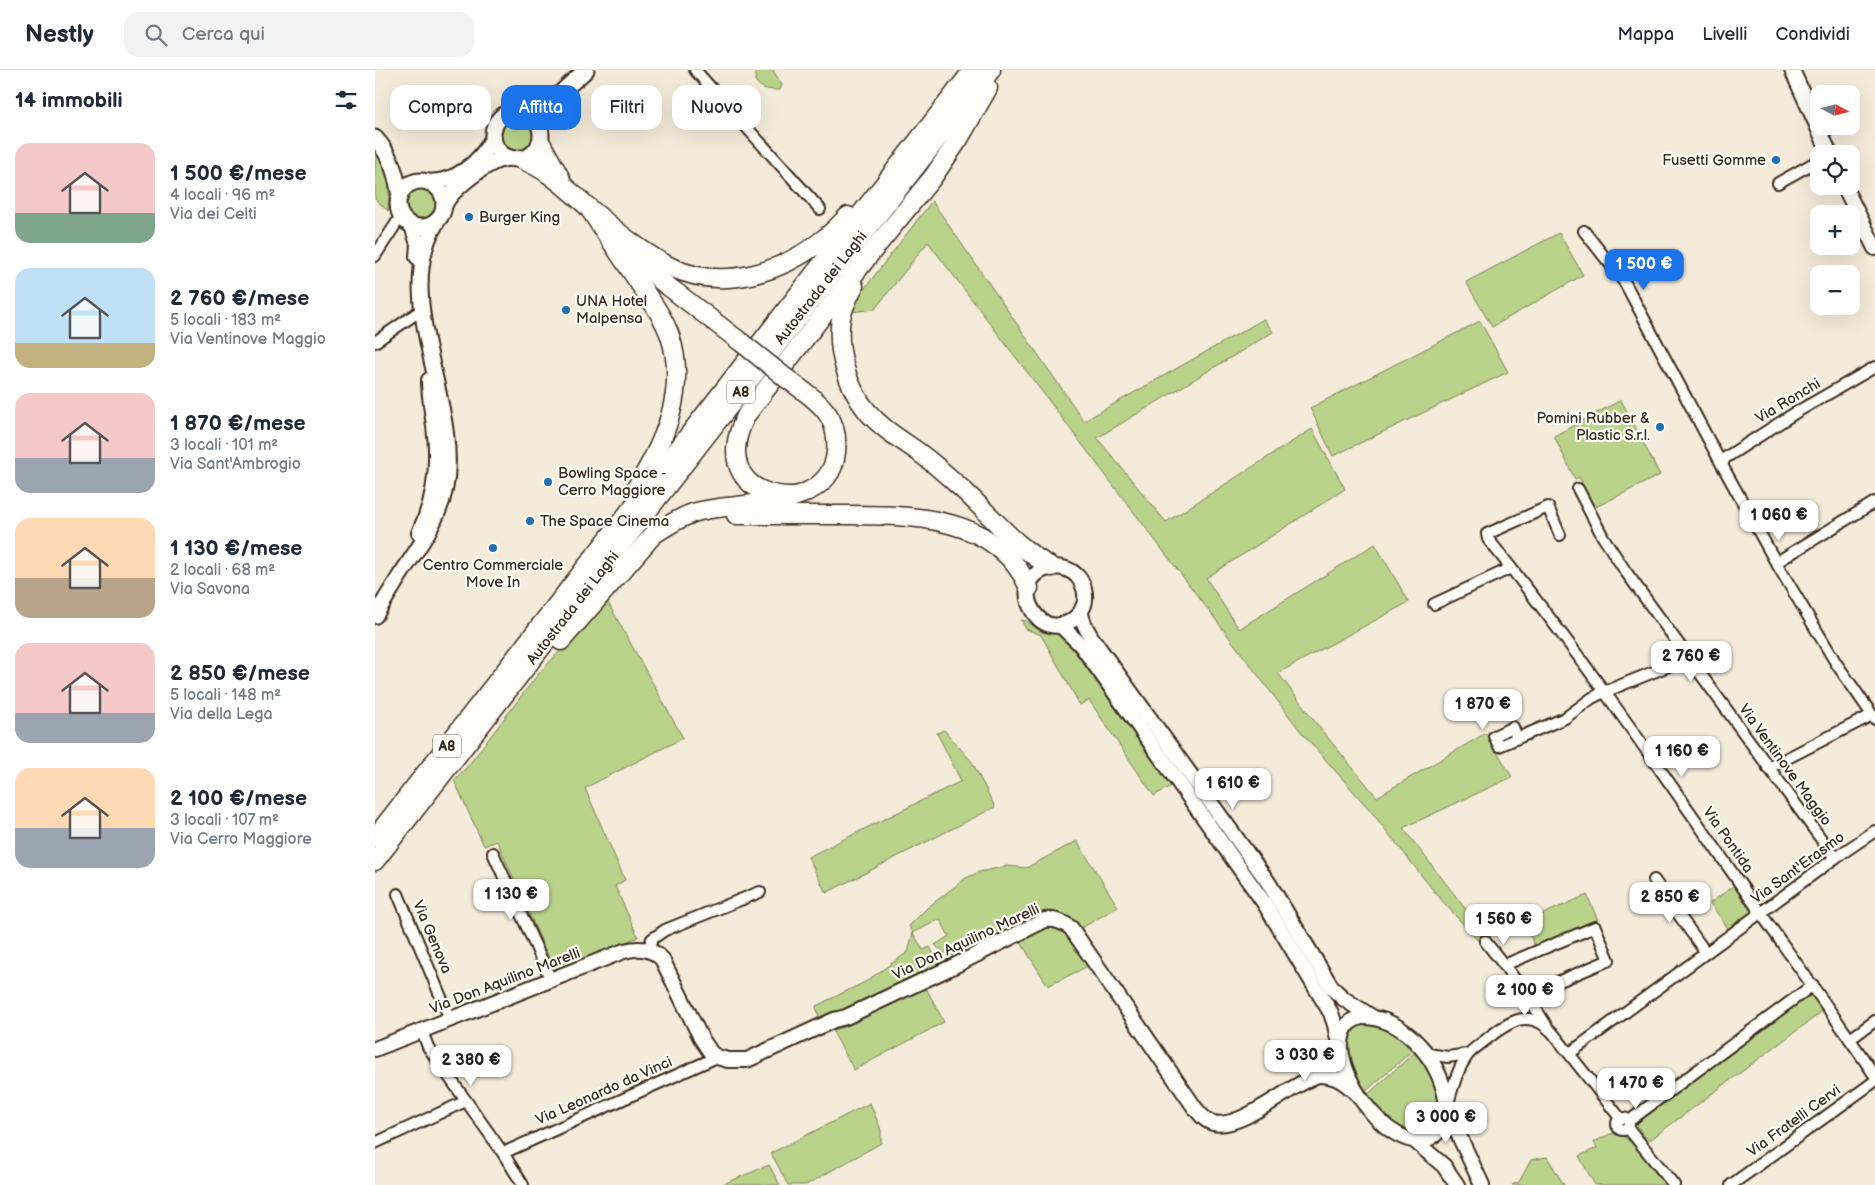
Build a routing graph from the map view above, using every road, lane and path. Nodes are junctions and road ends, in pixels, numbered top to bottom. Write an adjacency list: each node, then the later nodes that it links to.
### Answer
1 (585, 70): 7 (main road)
2 (695, 70): 21 (street)
3 (973, 70): 12 (highway, Autostrada dei Laghi / A8)
4 (991, 70): 49 (highway, Autostrada dei Laghi / A8)
5 (1002, 70): 22 (highway)
6 (1792, 70): 10 (street)
7 (540, 134): 9 (main road); 11 (main road); 16 (highway)
8 (375, 138): 18 (main road)
9 (493, 138): 11 (main road); 14 (main road)
10 (1826, 145)
11 (515, 159): 16 (highway); 19 (main road)
12 (899, 163): 20 (highway); 46 (highway, Autostrada dei Laghi / A8)
13 (1810, 165): 15 (street)
14 (427, 182): 18 (main road); 19 (main road)
15 (1778, 183)
16 (565, 186): 20 (highway)
17 (1849, 195): 26 (street)
18 (399, 196): 23 (main road)
19 (444, 205): 24 (main road)
20 (588, 207): 33 (highway, bridge); 46 (highway)
21 (820, 209)
22 (903, 214): 33 (highway); 38 (highway)
23 (407, 221): 24 (main road); 27 (street); 28 (street)
24 (437, 222): 44 (street)
25 (1585, 231): 31 (street)
26 (1875, 248)
27 (375, 256)
28 (417, 312): 29 (street); 41 (street)
29 (375, 342)
30 (1875, 367): 31 (street, Via Ronchi)
31 (1722, 465): 37 (street)
32 (1578, 489): 47 (street, Via Ventinove Maggio)
33 (796, 496): 36 (highway)
34 (1875, 502): 37 (street)
35 (1560, 535): 39 (street, Via Pontida)
36 (631, 560): 40 (highway); 49 (highway)
37 (1777, 562): 50 (street)
38 (1053, 567): 40 (street); 43 (street)
39 (1511, 568): 42 (street); 48 (street, Via Pontida)
40 (1029, 588): 45 (street)
41 (375, 603)
42 (1434, 604)
43 (1081, 612): 45 (street); 69 (street)
44 (375, 616)
45 (1060, 625): 76 (street)
46 (519, 653): 54 (highway, Autostrada dei Laghi / A8)
47 (1688, 658): 48 (street); 52 (street, Via Ventinove Maggio)
48 (1604, 692): 51 (street); 61 (street, Via Pontida)
49 (491, 713): 57 (highway, Autostrada dei Laghi / A8)
50 (1874, 717): 52 (street)
51 (1517, 738)
52 (1769, 768): 56 (street, Via Ventinove Maggio)
53 (1875, 831): 56 (street, Via Sant'Erasmo)
54 (375, 838)
55 (493, 853): 66 (street)
56 (1835, 858): 61 (street, Via Sant'Erasmo)
57 (375, 861)
58 (1654, 880): 64 (street)
59 (760, 892): 63 (street)
60 (398, 894): 70 (street, Via Genova)
61 (1761, 914): 64 (street, Via Sant'Erasmo); 67 (street, Via Pontida)
62 (1485, 941): 65 (street)
63 (648, 950): 66 (street, Via Don Aquilino Marelli); 80 (street)
64 (1706, 952): 79 (street, Via Sant'Erasmo)
65 (1504, 966): 68 (street); 68 (street)
66 (551, 980): 70 (street, Via Don Aquilino Marelli)
67 (1813, 985): 74 (street, Via Pontida); 87 (street)
68 (1527, 995): 72 (street)
69 (1372, 1017): 76 (street); 77 (street)
70 (450, 1019): 73 (street, Via Don Aquilino Marelli)
71 (1875, 1021): 74 (street)
72 (1546, 1025): 78 (street); 79 (street)
73 (422, 1031): 75 (street, Via Don Aquilino Marelli); 85 (street)
74 (1850, 1039): 82 (street, Via Pontida)
75 (375, 1049)
76 (1340, 1049): 81 (street, Via Don Aquilino Marelli); 84 (street)
77 (1427, 1053): 78 (street); 86 (street)
78 (1468, 1054): 86 (street)
79 (1570, 1054): 87 (street)
80 (717, 1057): 81 (street, Via Don Aquilino Marelli); 90 (street, Via Leonardo da Vinci)
81 (1318, 1075): 84 (street)
82 (1875, 1076)
83 (1875, 1081): 95 (street, Via Fratelli Cervi)
84 (1360, 1098): 88 (street)
85 (466, 1101): 89 (street); 90 (street)
86 (1447, 1107): 88 (street); 93 (street)
87 (1625, 1122): 94 (street)
88 (1416, 1142): 92 (street)
89 (375, 1143)
90 (503, 1153): 91 (street)
91 (523, 1185)
92 (1457, 1185)
93 (1482, 1185)
94 (1674, 1185)
95 (1731, 1185)

